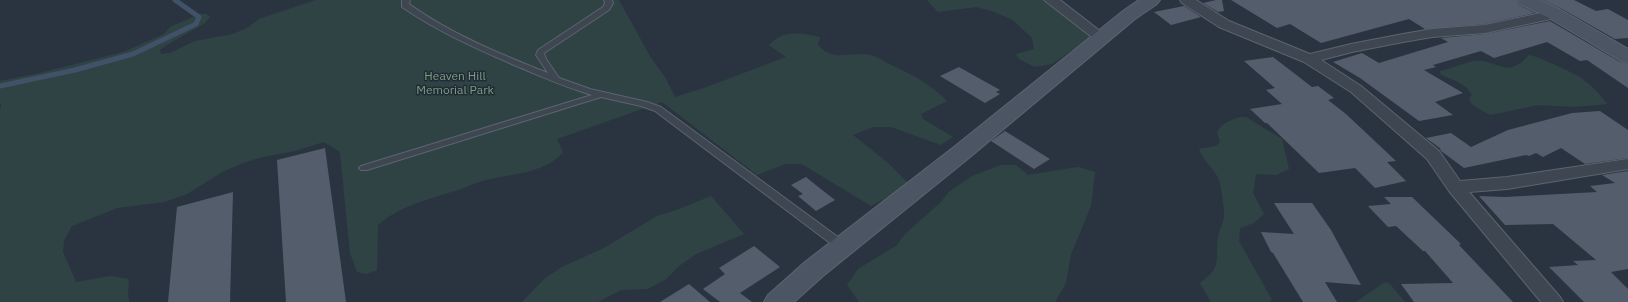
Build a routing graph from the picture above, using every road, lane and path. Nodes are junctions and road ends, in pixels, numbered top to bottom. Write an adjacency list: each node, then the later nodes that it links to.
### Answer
1 (406, 0): 11 (lane)
2 (608, 0): 11 (lane)
3 (1051, 0): 8 (street)
4 (1151, 0): 8 (street)
5 (1187, 0): 10 (street)
6 (1526, 0): 7 (street)
7 (1555, 14): 9 (street); 10 (street)
8 (1102, 38): 16 (street)
9 (1628, 57)
10 (1309, 59): 15 (street)
11 (557, 81): 12 (lane)
12 (599, 94): 14 (lane); 16 (lane)
13 (1628, 164): 15 (street)
14 (364, 168)
15 (1455, 187): 18 (street)
16 (842, 246): 17 (street)
17 (777, 302)
18 (1553, 302)

